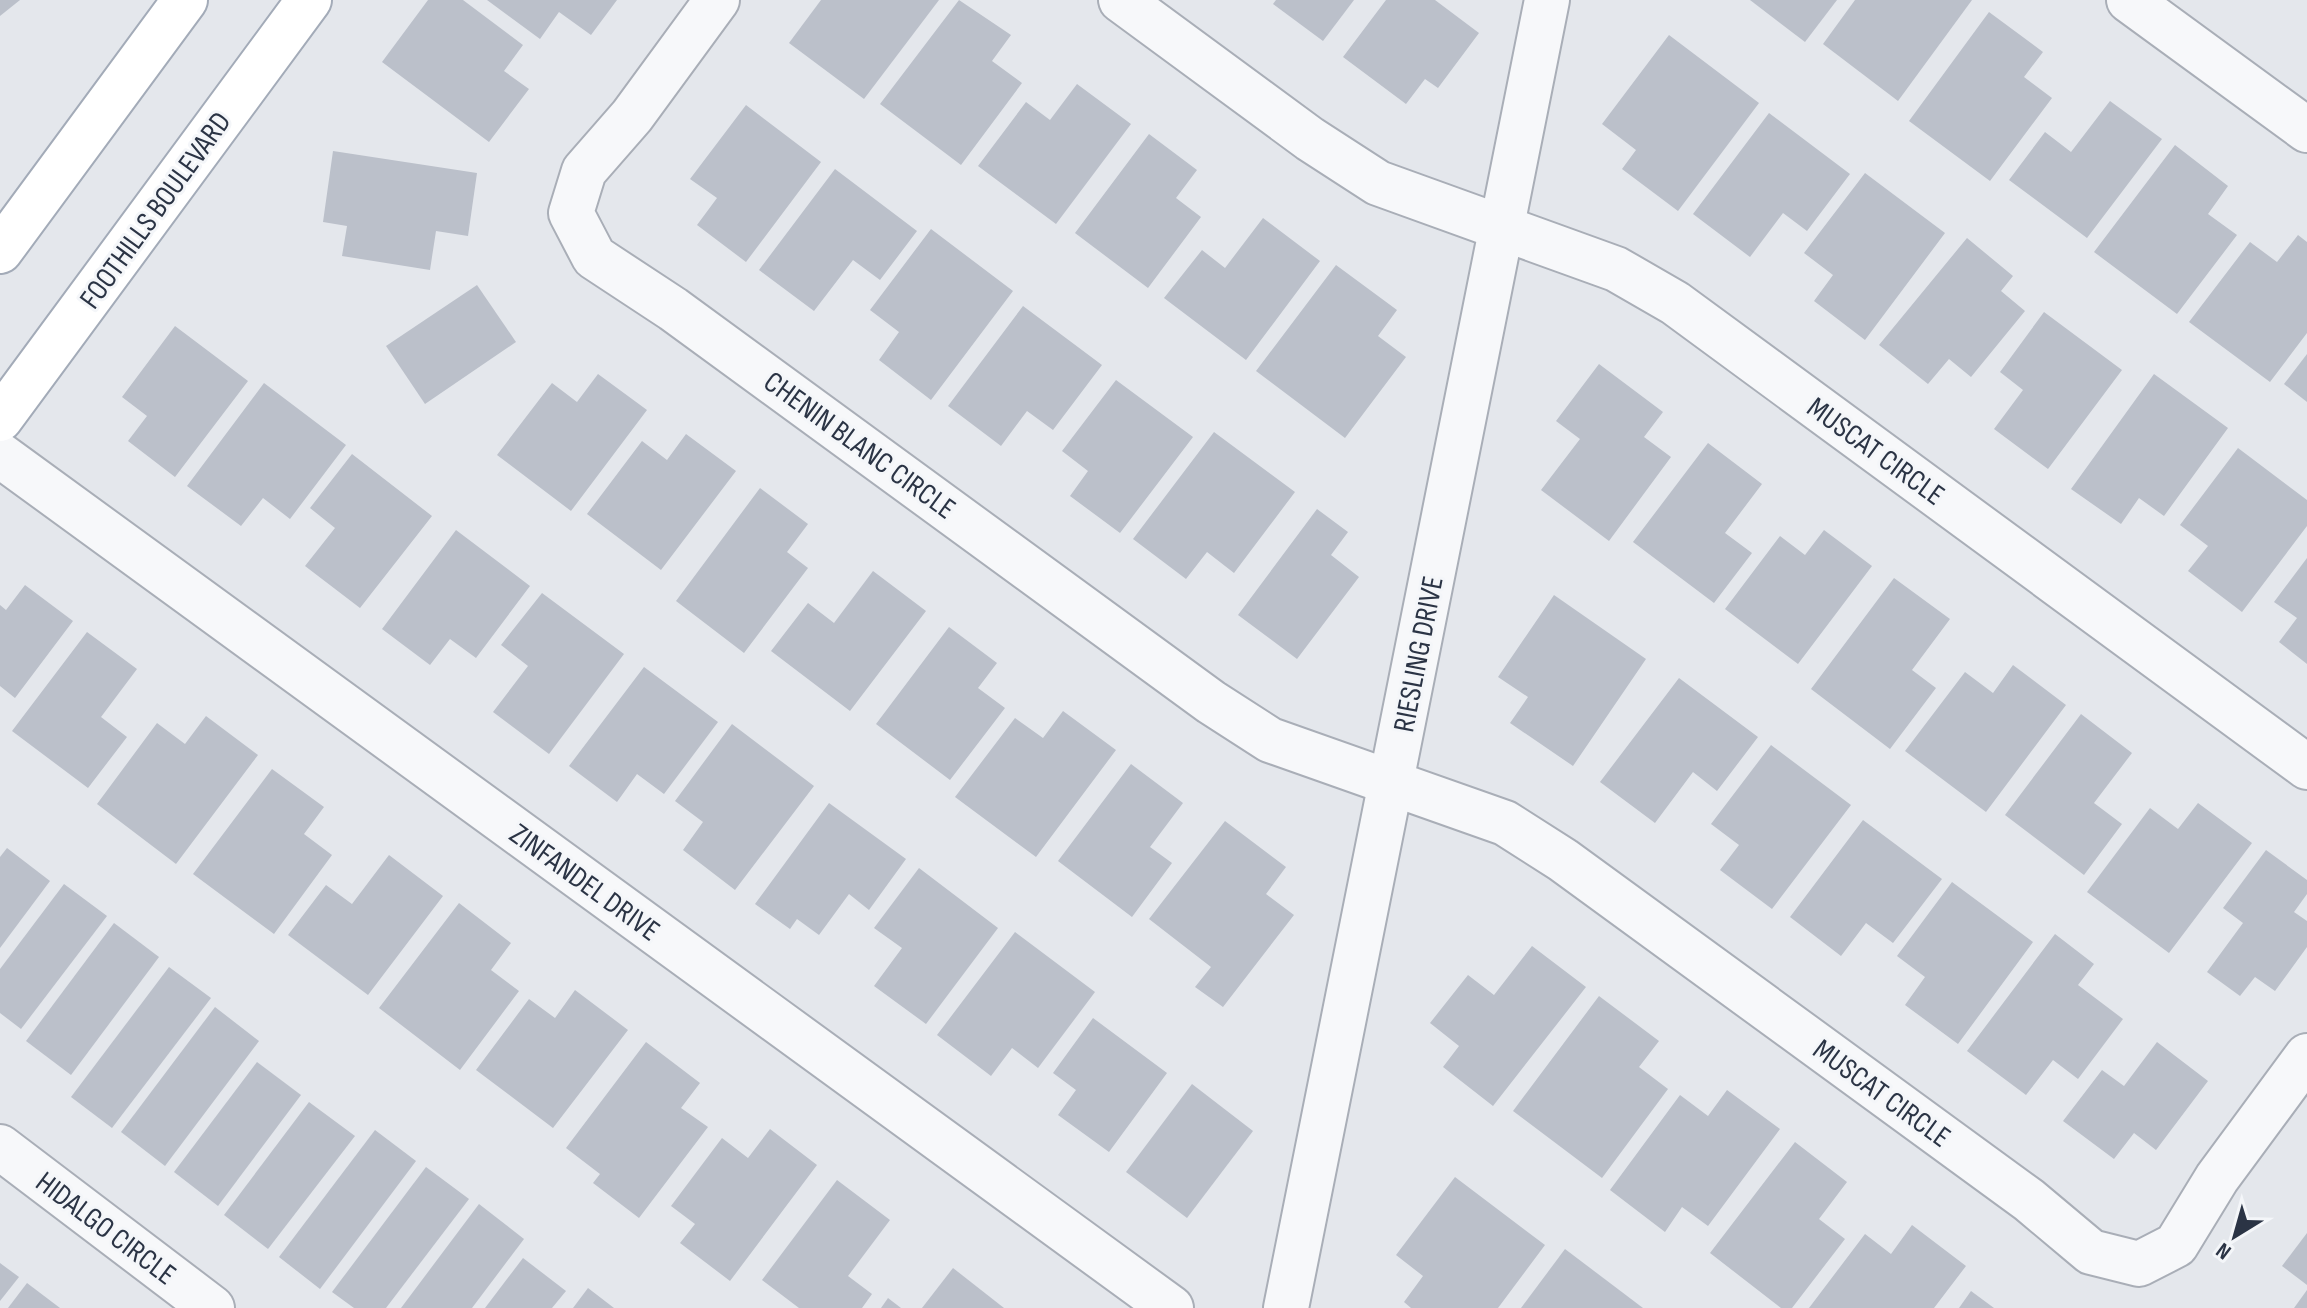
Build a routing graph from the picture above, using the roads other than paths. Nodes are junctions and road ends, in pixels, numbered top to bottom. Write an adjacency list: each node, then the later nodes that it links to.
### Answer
1 (185, 0): 9 (main road)
2 (309, 0): 10 (main road, FOOTHILLS BOULEVARD)
3 (717, 0): 13 (street, CHENIN BLANC CIRCLE)
4 (1121, 0): 8 (street)
5 (1547, 0): 8 (street, RIESLING DRIVE)
6 (2129, 0): 7 (street)
7 (2307, 130)
8 (1503, 227): 12 (street, MUSCAT CIRCLE); 13 (street, RIESLING DRIVE)
9 (0, 251)
10 (0, 419)
11 (0, 455): 17 (street, ZINFANDEL DRIVE)
12 (2307, 767)
13 (1393, 784): 14 (street, MUSCAT CIRCLE); 18 (street, RIESLING DRIVE)
14 (2307, 1056)
15 (0, 1147): 16 (street, HIDALGO CIRCLE)
16 (212, 1308)
17 (1171, 1308)
18 (1286, 1308)

